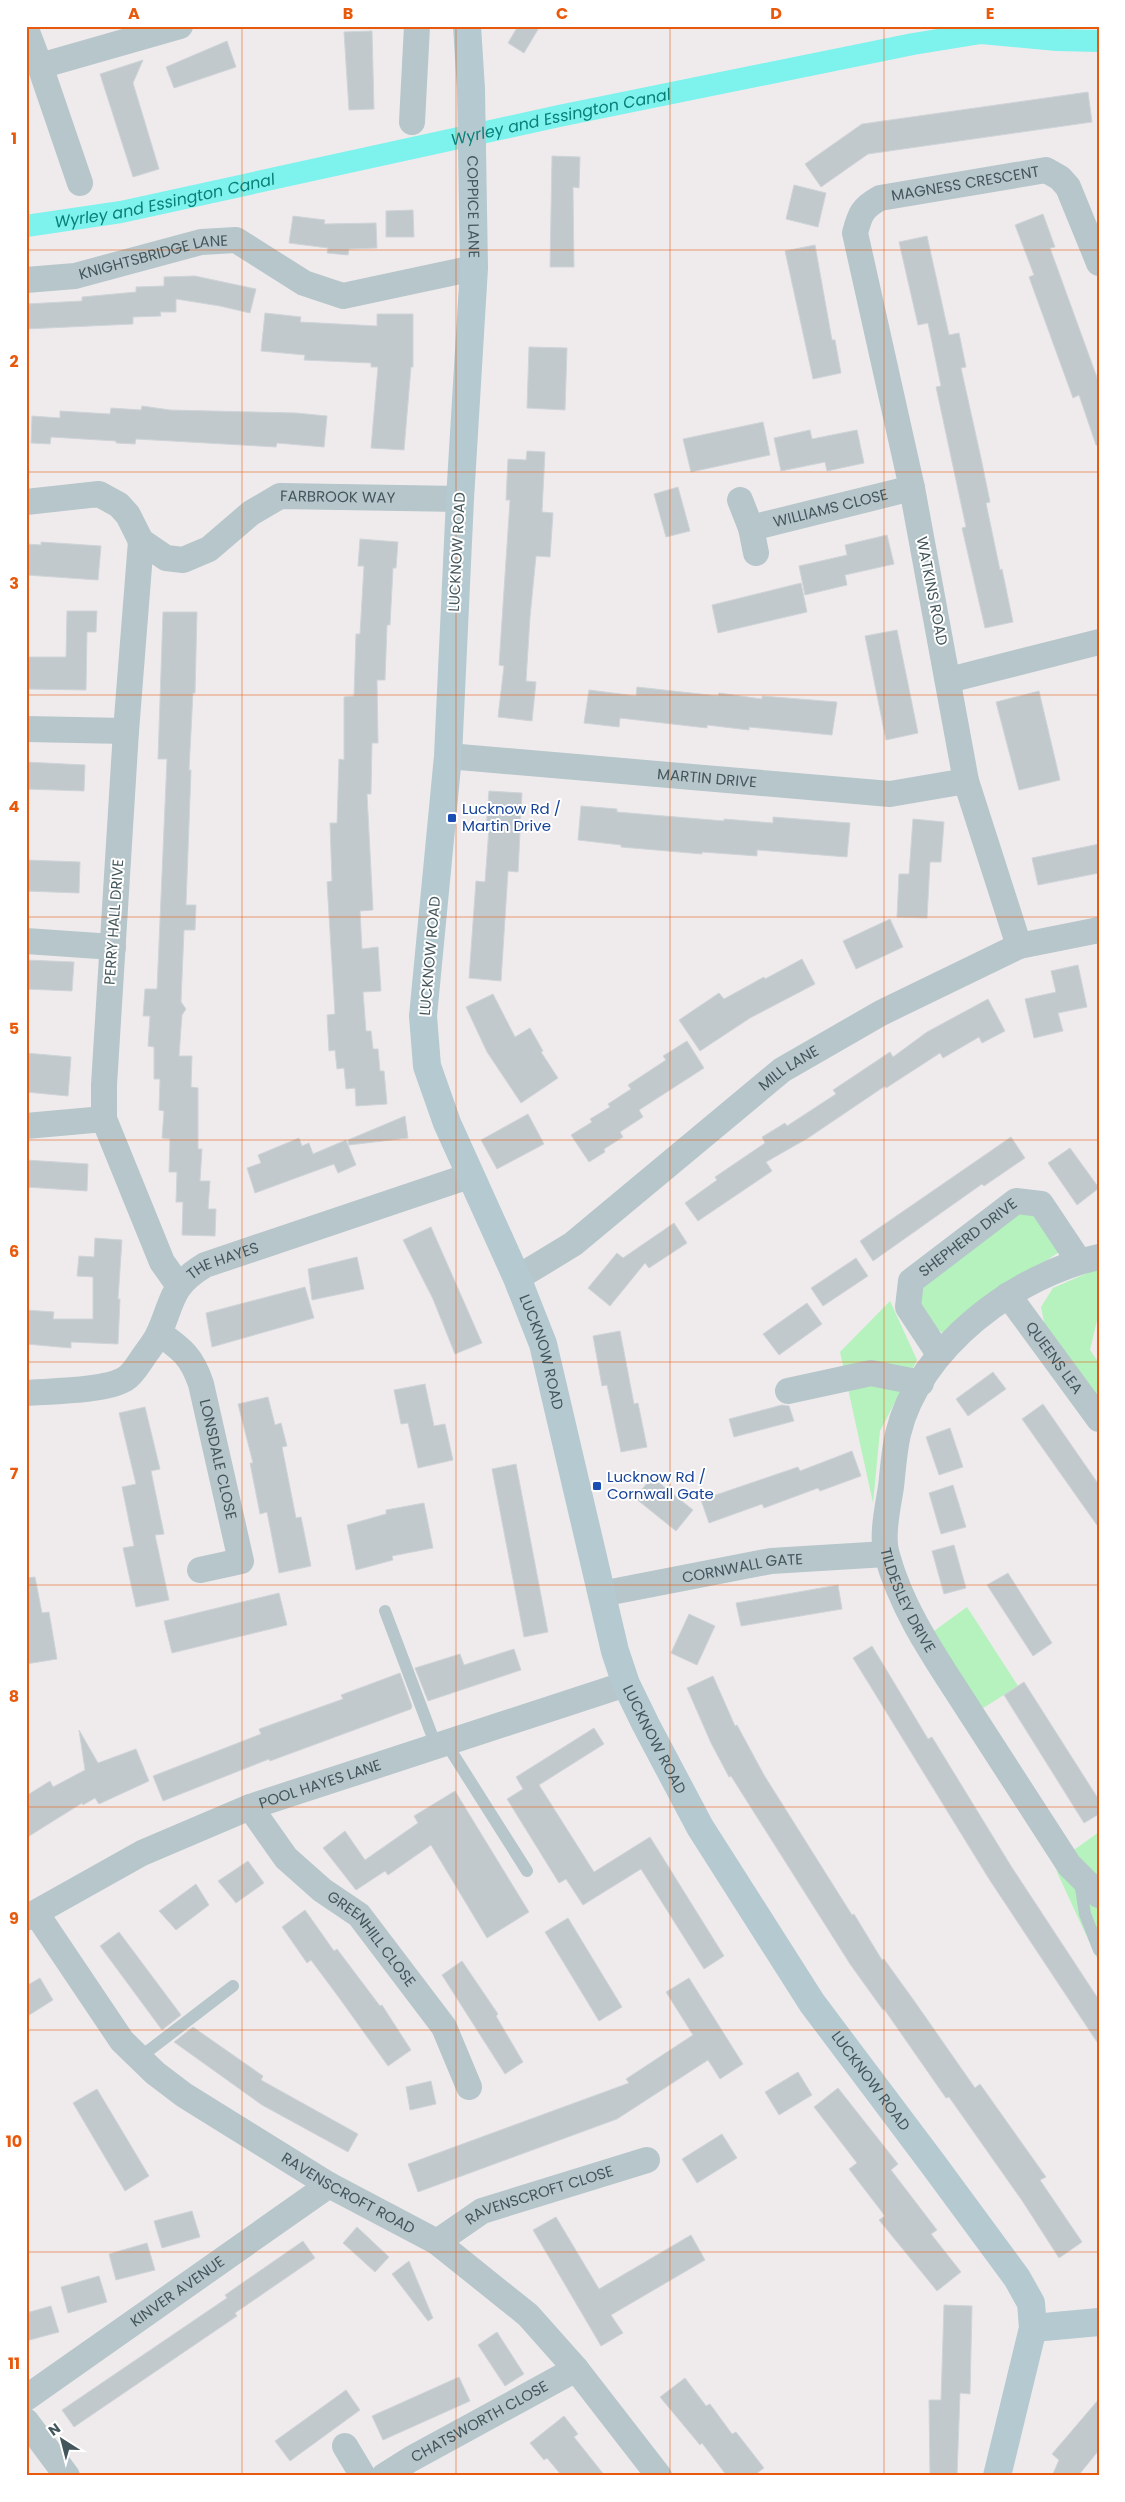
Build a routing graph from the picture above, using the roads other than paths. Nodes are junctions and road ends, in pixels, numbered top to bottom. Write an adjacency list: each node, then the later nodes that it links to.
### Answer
1 (180, 26): 5 (street)
2 (417, 26): 6 (street)
3 (467, 26): 10 (street, COPPICE LANE)
4 (26, 29): 5 (street)
5 (40, 66): 7 (street)
6 (412, 122)
7 (80, 182)
8 (855, 233): 9 (street, MAGNESS CRESCENT); 12 (street, WATKINS ROAD)
9 (1099, 263)
10 (474, 268): 11 (street, KNIGHTSBRIDGE LANE); 13 (street, LUCKNOW ROAD)
11 (26, 280)
12 (912, 488): 16 (street, WILLIAMS CLOSE); 20 (street, WATKINS ROAD)
13 (460, 499): 17 (street, FARBROOK WAY); 23 (street, LUCKNOW ROAD)
14 (740, 500): 16 (street)
15 (26, 502): 17 (street, FARBROOK WAY)
16 (751, 528): 18 (street)
17 (141, 541): 22 (street, PERRY HALL DRIVE)
18 (756, 553)
19 (1099, 642): 20 (street)
20 (949, 680): 24 (street, WATKINS ROAD)
21 (26, 729): 22 (street)
22 (126, 732): 28 (street, PERRY HALL DRIVE)
23 (448, 756): 24 (street, MARTIN DRIVE); 31 (street, LUCKNOW ROAD)
24 (966, 780): 27 (street, WATKINS ROAD)
25 (1099, 930): 27 (street, MILL LANE)
26 (26, 942): 28 (street)
27 (1020, 946): 33 (street, MILL LANE)
28 (113, 947): 29 (street, PERRY HALL DRIVE)
29 (104, 1119): 30 (street); 34 (street, PERRY HALL DRIVE)
30 (26, 1126)
31 (469, 1176): 33 (street, LUCKNOW ROAD); 34 (street, THE HAYES)
32 (1089, 1259): 35 (street, SHEPHERD DRIVE); 37 (street, SHEPHERD DRIVE)
33 (517, 1278): 44 (street, LUCKNOW ROAD)
34 (179, 1286): 36 (street, THE HAYES)
35 (1008, 1295): 37 (street, TILDESLEY DRIVE); 41 (street, QUEENS LEA)
36 (159, 1333): 40 (street, THE HAYES); 43 (street, LONSDALE CLOSE)
37 (939, 1354): 38 (street, TILDESLEY DRIVE)
38 (921, 1383): 39 (street); 42 (street, TILDESLEY DRIVE)
39 (788, 1391)
40 (26, 1393)
41 (1099, 1419)
42 (886, 1554): 44 (street, CORNWALL GATE); 50 (street, TILDESLEY DRIVE)
43 (200, 1570)
44 (601, 1594): 46 (street, LUCKNOW ROAD)
45 (385, 1611): 47 (lane)
46 (626, 1684): 47 (street, POOL HAYES LANE); 61 (street, LUCKNOW ROAD)
47 (441, 1744): 48 (street, POOL HAYES LANE); 49 (lane)
48 (250, 1808): 52 (street, POOL HAYES LANE); 56 (street, GREENHILL CLOSE)
49 (527, 1871)
50 (1080, 1876): 51 (street, TILDESLEY DRIVE); 53 (lane)
51 (1099, 1895)
52 (29, 1915): 55 (street, RAVENSCROFT ROAD)
53 (1099, 1950)
54 (232, 1986): 55 (lane)
55 (139, 2058): 58 (street, RAVENSCROFT ROAD)
56 (469, 2087)
57 (648, 2160): 59 (street, RAVENSCROFT CLOSE)
58 (329, 2185): 59 (street, RAVENSCROFT ROAD); 63 (street, KINVER AVENUE)
59 (437, 2242): 62 (street, RAVENSCROFT ROAD)
60 (1099, 2322): 61 (street)
61 (1033, 2328): 70 (street, LUCKNOW ROAD)
62 (576, 2369): 68 (street, CHATSWORTH CLOSE); 69 (street, RAVENSCROFT ROAD)
63 (26, 2398)
64 (26, 2421): 66 (street)
65 (345, 2446): 67 (street)
66 (67, 2476)
67 (363, 2476)
68 (384, 2476)
69 (659, 2476)
70 (997, 2476)

